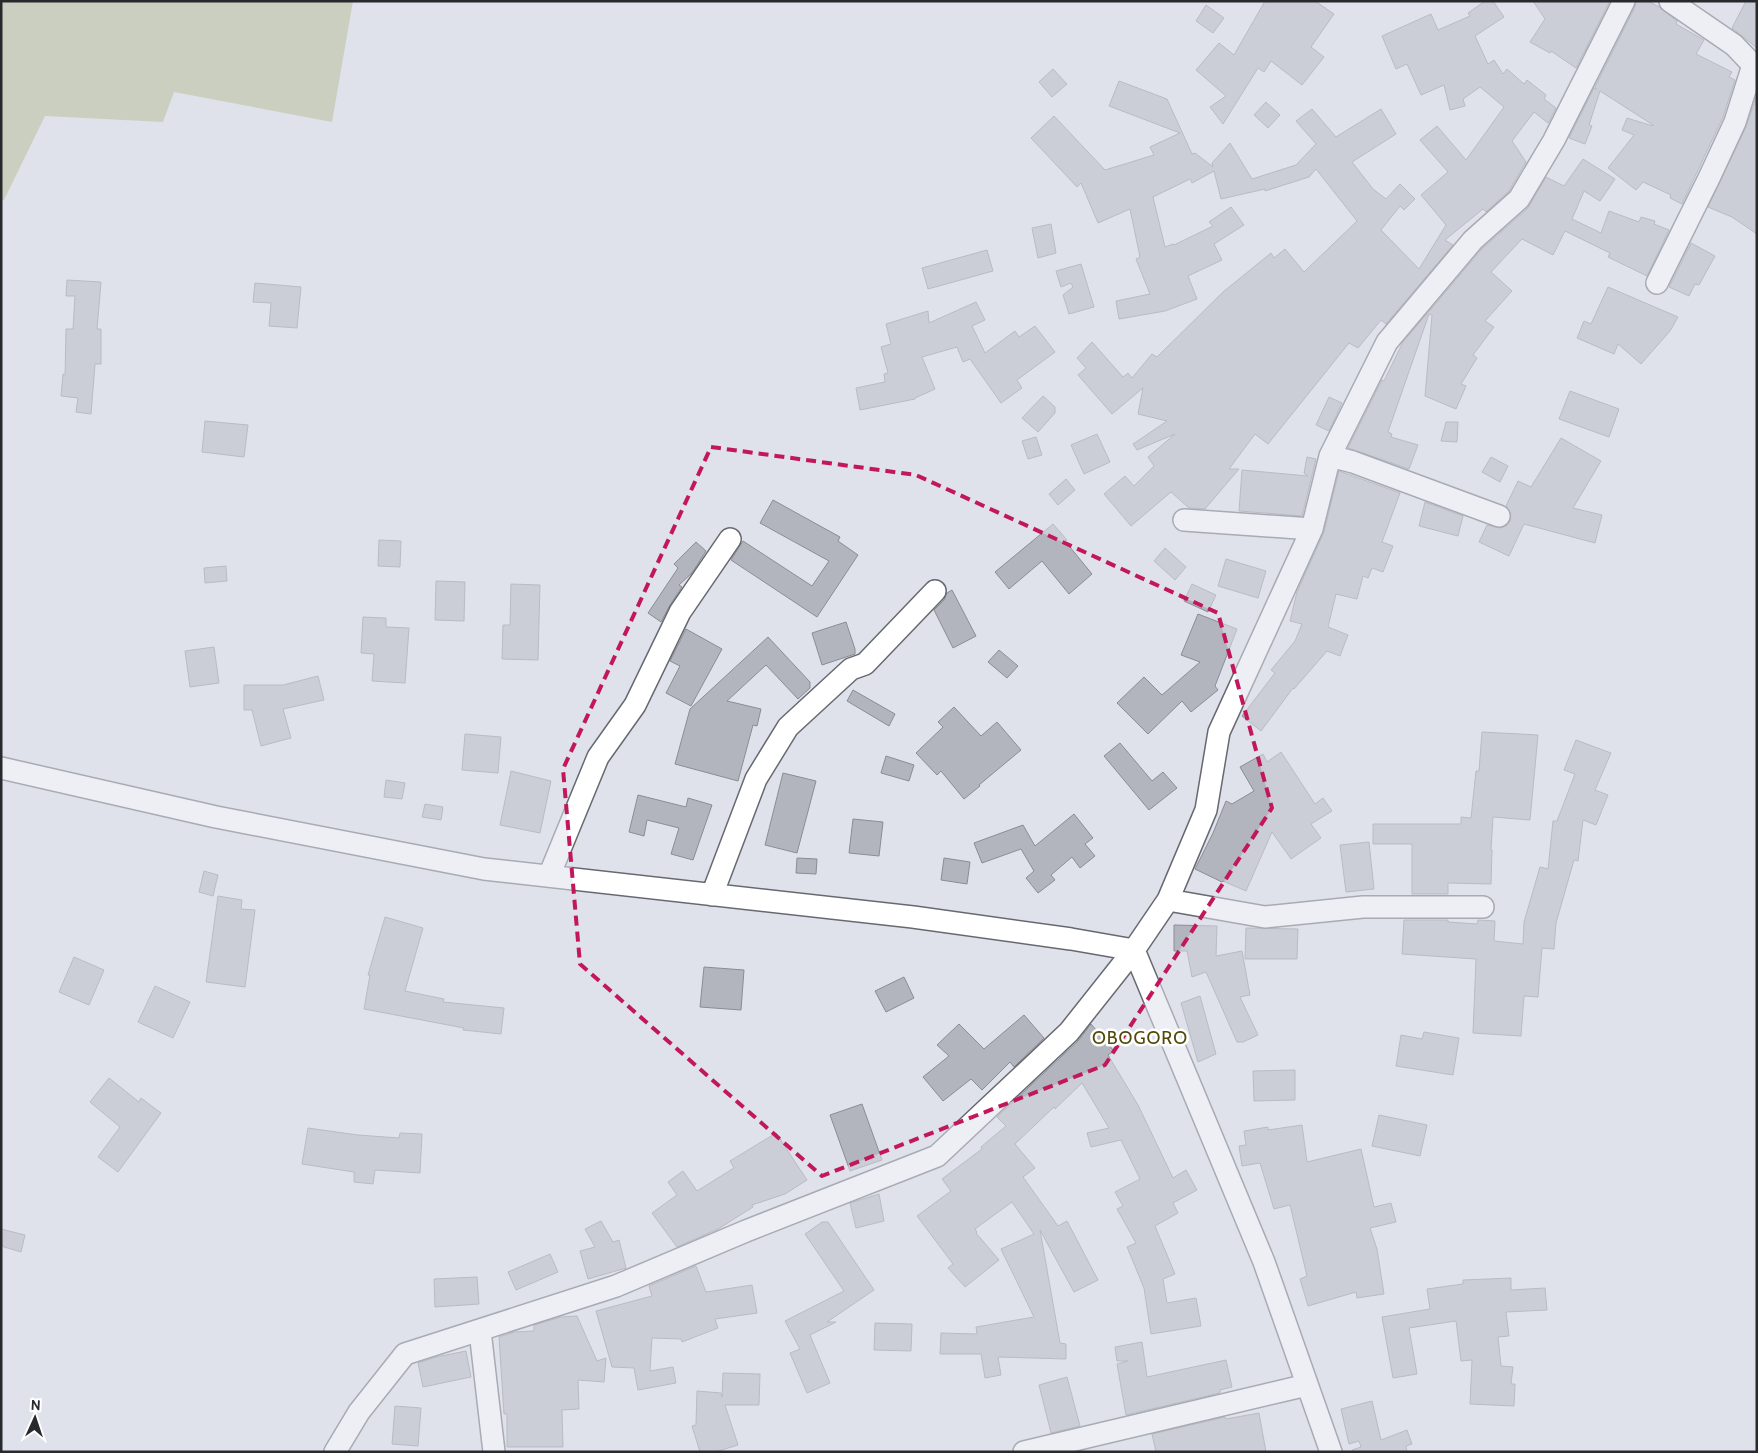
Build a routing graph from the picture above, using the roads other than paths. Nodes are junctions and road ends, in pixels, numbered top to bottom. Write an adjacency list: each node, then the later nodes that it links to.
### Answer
1 (1624, 1): 4 (street)
2 (1670, 1): 3 (street)
3 (1657, 283)
4 (1330, 456): 5 (street); 7 (street)
5 (1499, 516)
6 (1184, 520): 7 (street)
7 (1312, 529): 13 (street)
8 (730, 539): 11 (street)
9 (935, 591): 12 (street)
10 (1, 768): 11 (street)
11 (549, 876): 12 (street)
12 (712, 895): 15 (street)
13 (1168, 900): 14 (street); 15 (street)
14 (1483, 907)
15 (1134, 950): 16 (street); 17 (street)
16 (480, 1331): 18 (street); 19 (street)
17 (1307, 1386): 20 (street); 21 (street)
18 (493, 1451)
19 (335, 1452)
20 (1024, 1452)
21 (1331, 1452)

